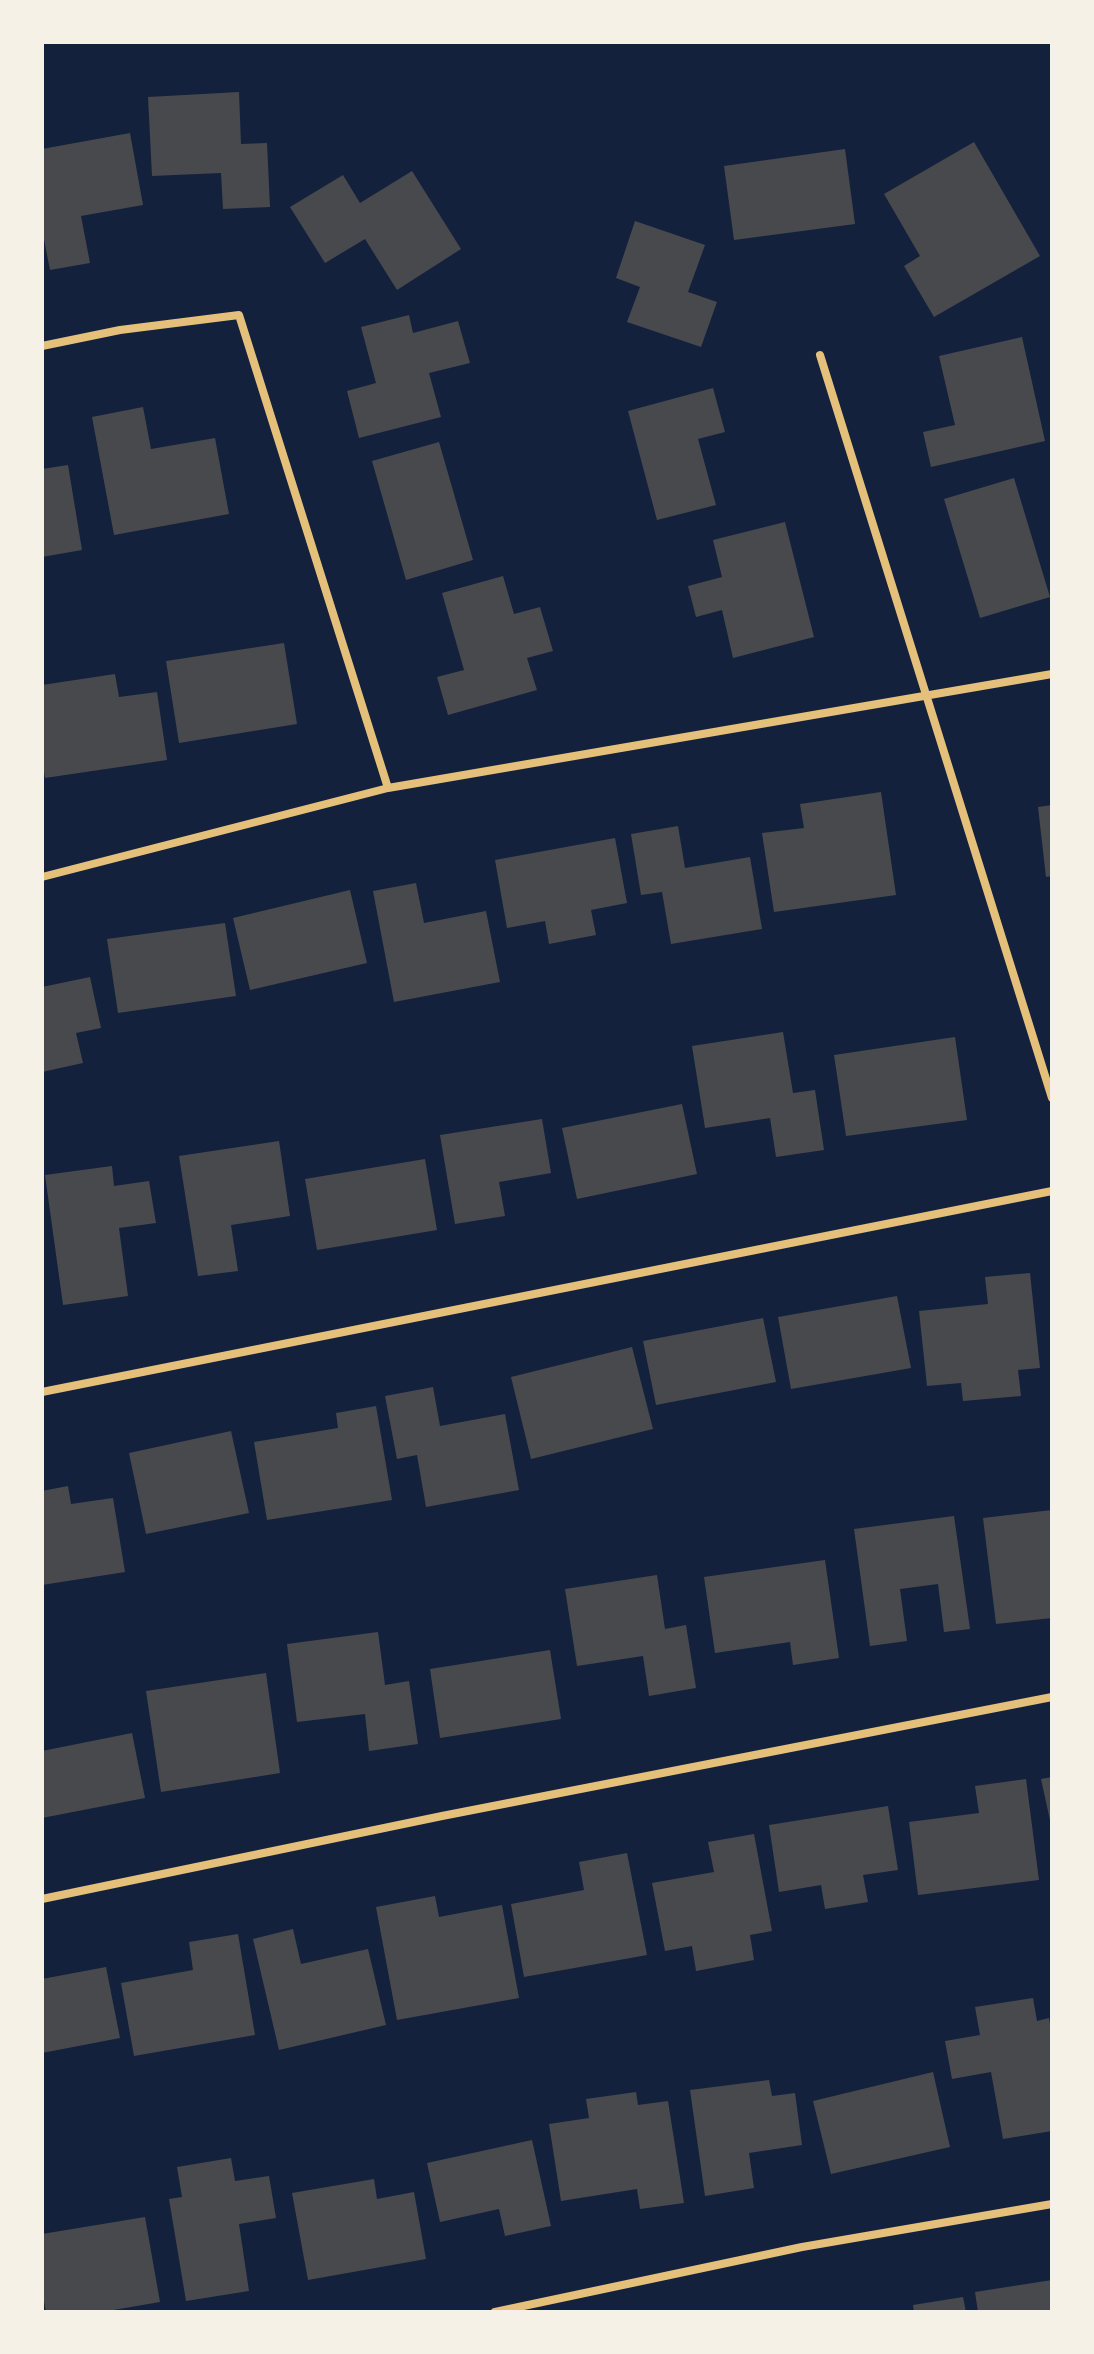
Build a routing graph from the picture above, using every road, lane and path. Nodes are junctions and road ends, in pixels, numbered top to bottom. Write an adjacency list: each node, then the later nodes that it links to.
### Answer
1 (42, 346): 5 (street)
2 (820, 355): 4 (street)
3 (1052, 674): 4 (street)
4 (928, 696): 5 (street); 7 (street)
5 (388, 788): 6 (street)
6 (42, 877)
7 (1052, 1098)
8 (1052, 1191): 9 (street)
9 (42, 1392)
10 (1052, 1697): 11 (street)
11 (42, 1899)
12 (1052, 2204): 13 (street)
13 (495, 2312)

